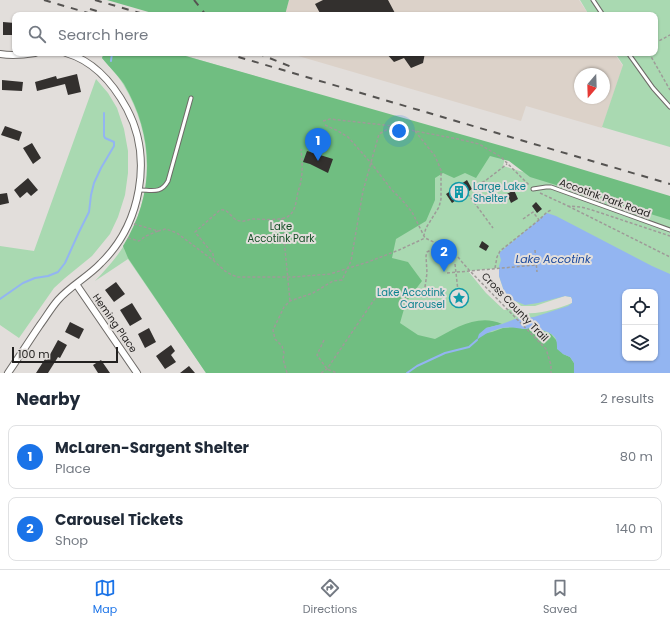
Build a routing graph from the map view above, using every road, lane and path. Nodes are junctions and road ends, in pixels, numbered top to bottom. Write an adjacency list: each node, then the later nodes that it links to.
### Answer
1 (593, 0): 2 (lane)
2 (601, 12)
3 (670, 35): 4 (path)
4 (658, 41)
5 (0, 54): 6 (street)
6 (12, 55)
7 (76, 56): 22 (street)
8 (630, 56): 12 (lane)
9 (651, 56): 10 (path)
10 (670, 90)
11 (191, 98): 22 (lane)
12 (670, 107)
13 (323, 121): 15 (path)
14 (325, 125): 18 (path)
15 (393, 126): 16 (path); 18 (path)
16 (415, 132): 19 (path); 34 (path)
17 (301, 149): 27 (path)
18 (372, 163): 34 (path); 47 (path)
19 (507, 164): 20 (path); 21 (path)
20 (473, 187)
21 (533, 189): 32 (lane, Accotink Park Road)
22 (139, 190): 30 (street)
23 (540, 193): 25 (path)
24 (468, 194): 31 (path)
25 (568, 206): 36 (path); 42 (path)
26 (551, 210): 29 (path)
27 (282, 218): 43 (path); 52 (path)
28 (523, 219): 29 (path)
29 (539, 220): 46 (path)
30 (129, 222): 33 (path); 35 (street)
31 (493, 228)
32 (670, 230)
33 (158, 231): 35 (path); 43 (path)
34 (424, 235): 37 (path)
35 (122, 236): 53 (street)
36 (670, 236)
37 (425, 238): 38 (path); 47 (path)
38 (438, 244)
39 (437, 249): 54 (path)
40 (535, 250): 45 (path)
41 (458, 257): 48 (path, Cross County Trail)
42 (670, 257)
43 (214, 261): 52 (path)
44 (455, 264): 49 (path)
45 (536, 265): 46 (path); 50 (path)
46 (495, 268): 48 (path)
47 (348, 269): 52 (path); 57 (path)
48 (470, 271): 49 (path); 65 (path, Cross County Trail)
49 (456, 272): 51 (path); 55 (path)
50 (537, 272)
51 (447, 273)
52 (287, 276): 57 (path)
53 (76, 284): 60 (street); 61 (street, Heming Place)
54 (425, 287)
55 (458, 291)
56 (376, 297): 59 (path)
57 (290, 301): 62 (path)
58 (324, 340): 59 (path)
59 (327, 368): 63 (path); 64 (path)
60 (8, 373)
61 (137, 373)
62 (287, 373)
63 (321, 373)
64 (337, 373)
65 (551, 373)

